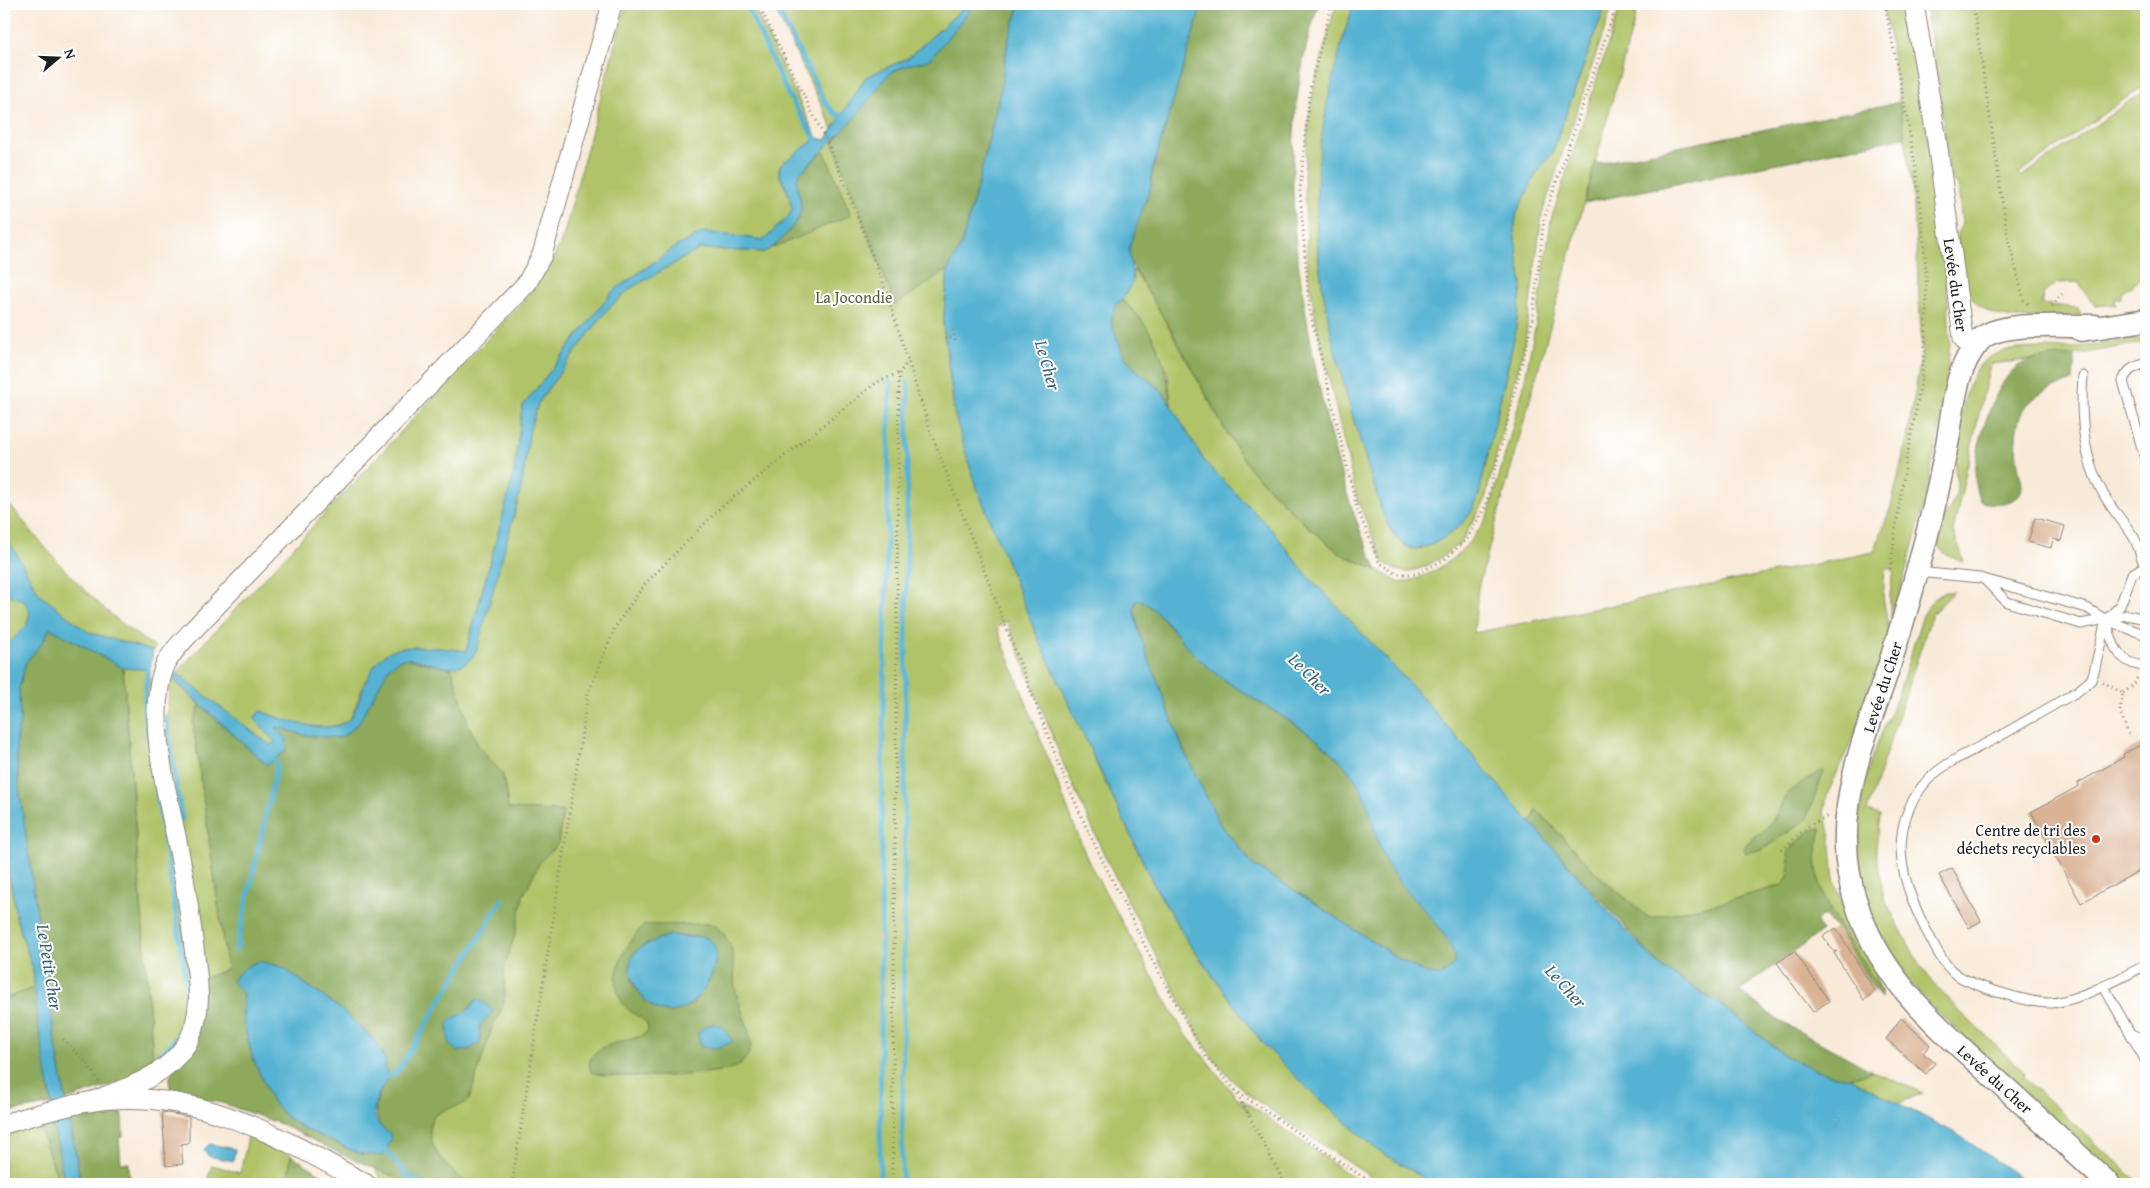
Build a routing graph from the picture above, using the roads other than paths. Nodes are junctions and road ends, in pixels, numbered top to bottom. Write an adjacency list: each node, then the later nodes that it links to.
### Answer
1 (612, 4): 20 (street)
2 (1914, 4): 4 (street, Levée du Cher)
3 (2146, 320): 4 (street)
4 (1973, 351): 9 (street, Levée du Cher)
5 (2146, 364): 7 (lane)
6 (2084, 376): 8 (lane)
7 (2146, 462)
8 (2145, 566): 12 (lane)
9 (1918, 572): 10 (lane); 25 (street, Levée du Cher)
10 (1985, 580): 12 (lane); 12 (lane)
11 (2146, 619): 12 (lane)
12 (2106, 620): 13 (lane); 14 (lane); 16 (lane)
13 (2146, 635)
14 (2144, 666)
15 (2146, 965): 16 (lane)
16 (2104, 986): 17 (lane)
17 (2131, 1034): 18 (lane); 19 (lane)
18 (2146, 1040)
19 (2146, 1061)
20 (151, 1077): 21 (street); 22 (street)
21 (152, 1100): 22 (street); 24 (street)
22 (90, 1101): 23 (street)
23 (4, 1124)
24 (366, 1184)
25 (2110, 1184)

